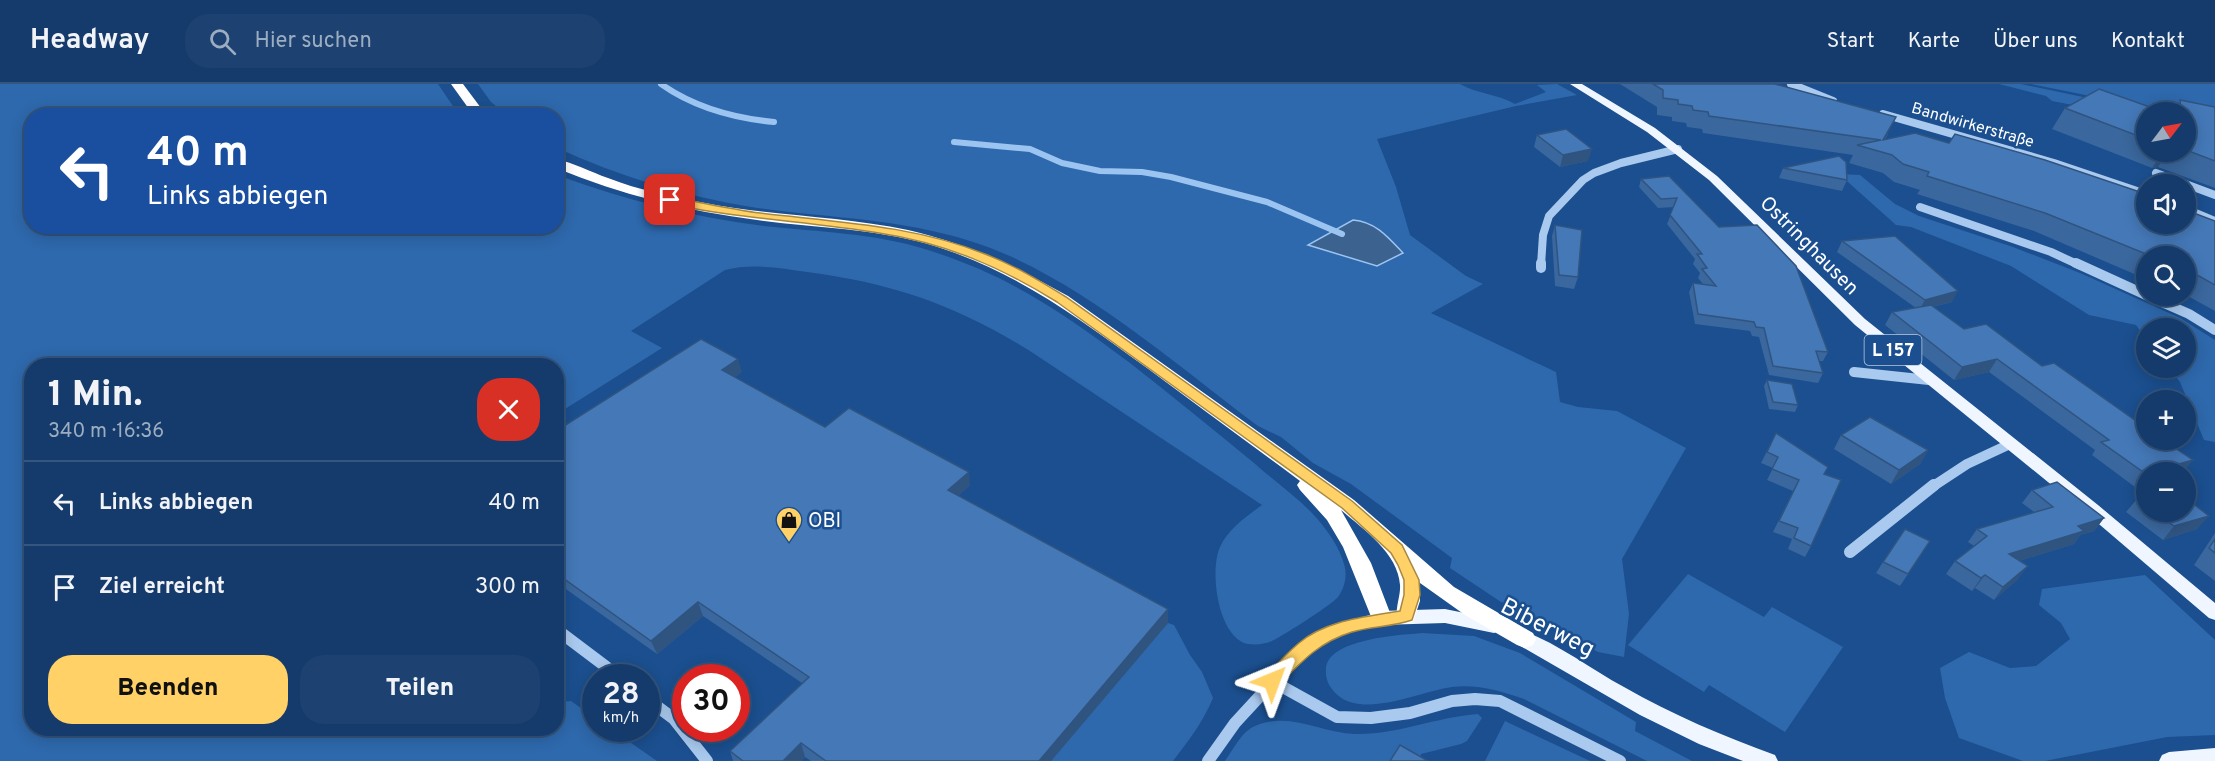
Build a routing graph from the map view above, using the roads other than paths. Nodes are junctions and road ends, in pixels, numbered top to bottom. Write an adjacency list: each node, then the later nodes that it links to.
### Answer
1 (457, 84): 5 (highway)
2 (1575, 84): 7 (main road, Ostringhausen / L 157)
3 (1791, 84): 4 (street)
4 (1842, 103)
5 (475, 108)
6 (1870, 111): 10 (street, Bandwirkerstraße)
7 (1678, 149): 15 (street); 20 (main road, Ostringhausen / L 157)
8 (564, 166): 22 (highway)
9 (2157, 172): 11 (street)
10 (2136, 191)
11 (2215, 195)
12 (1920, 207): 16 (street)
13 (2196, 213): 14 (street)
14 (2215, 221)
15 (1541, 268)
16 (2136, 290)
17 (2171, 306): 18 (street)
18 (2215, 330)
19 (1854, 372): 20 (street)
20 (1929, 380): 21 (main road, Ostringhausen / L 157)
21 (2010, 444): 24 (street); 25 (main road, Ostringhausen / L 157)
22 (1276, 455): 23 (highway); 27 (highway)
23 (1396, 549): 26 (highway); 29 (highway)
24 (1850, 552)
25 (2215, 613)
26 (1406, 616): 27 (main road, Biberweg); 29 (main road, Biberweg)
27 (1382, 618): 31 (street, Biberweg)
28 (564, 635): 30 (street)
29 (1525, 639): 37 (main road, Biberweg)
30 (602, 664)
31 (1272, 681): 35 (street, Biberweg); 36 (street)
32 (660, 708): 34 (street)
33 (2215, 757): 38 (main road)
34 (707, 761)
35 (1208, 761)
36 (1620, 761)
37 (1768, 761)
38 (2169, 761)

